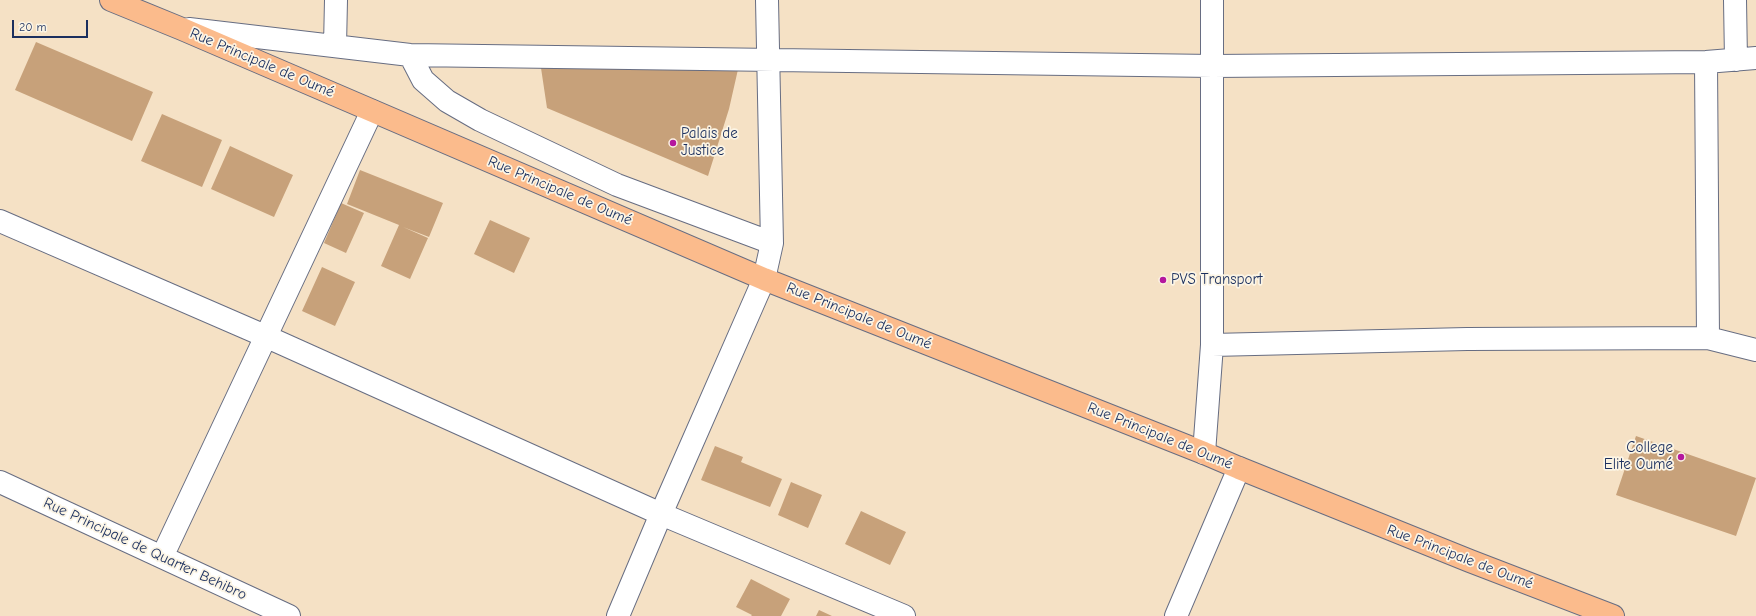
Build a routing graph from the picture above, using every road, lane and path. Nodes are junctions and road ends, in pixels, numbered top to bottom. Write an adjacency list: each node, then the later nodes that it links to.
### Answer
1 (111, 0): 6 (main road, Rue Principale de Oumé)
2 (336, 0): 7 (street)
3 (767, 0): 9 (street)
4 (1212, 0): 12 (street)
5 (1735, 0): 10 (street)
6 (182, 29): 7 (street); 13 (main road, Rue Principale de Oumé)
7 (335, 46): 8 (street)
8 (410, 55): 9 (street); 15 (street)
9 (769, 59): 12 (street); 15 (street)
10 (1746, 59): 11 (street)
11 (1706, 62): 12 (street); 18 (street)
12 (1213, 66): 19 (street)
13 (372, 111): 16 (main road, Rue Principale de Oumé); 17 (street)
14 (0, 221): 17 (street)
15 (772, 243): 16 (street)
16 (764, 279): 21 (main road, Rue Principale de Oumé); 24 (street)
17 (265, 336): 24 (street); 25 (street)
18 (1708, 338): 19 (street); 20 (street)
19 (1212, 345): 21 (street)
20 (1756, 350)
21 (1204, 453): 22 (main road, Rue Principale de Oumé)
22 (1238, 468): 29 (street); 30 (main road, Rue Principale de Oumé)
23 (0, 482): 25 (street, Rue Principale de Quarter Behibro)
24 (661, 514): 27 (street); 28 (street)
25 (162, 557): 26 (street, Rue Principale de Quarter Behibro)
26 (289, 616)
27 (618, 616)
28 (904, 616)
29 (1176, 616)
30 (1613, 616)

